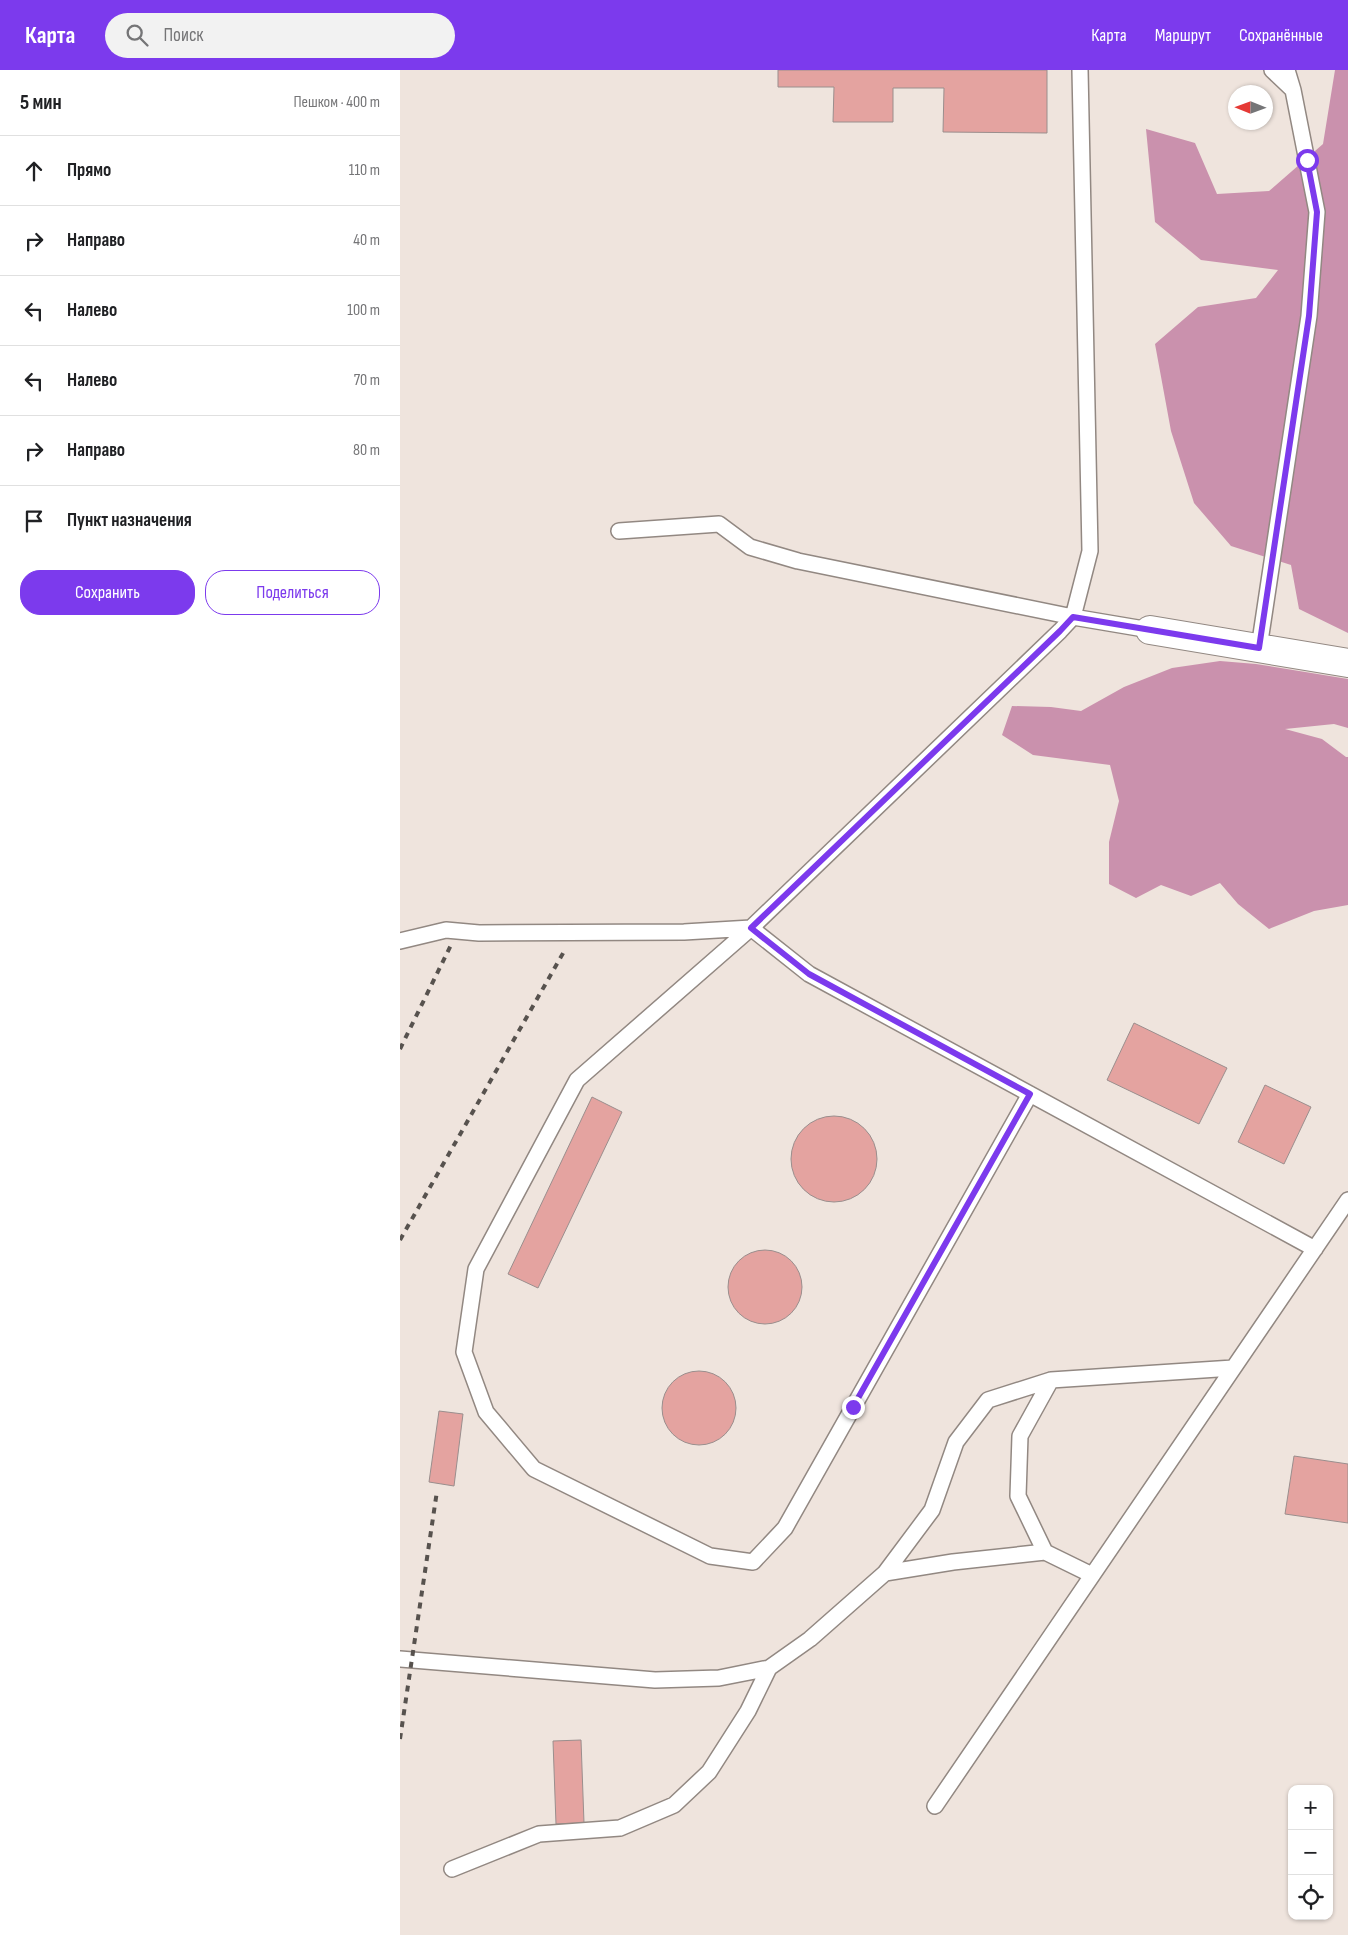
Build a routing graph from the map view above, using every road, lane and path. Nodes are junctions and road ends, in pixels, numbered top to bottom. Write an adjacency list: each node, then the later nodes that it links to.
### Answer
1 (1080, 70): 6 (lane)
2 (1272, 70): 4 (lane)
3 (1287, 70): 4 (lane)
4 (1293, 90): 8 (lane)
5 (619, 531): 6 (lane)
6 (1073, 617): 7 (lane); 10 (lane)
7 (1150, 630): 8 (street)
8 (1259, 648): 9 (street)
9 (1348, 663)
10 (751, 928): 11 (lane); 12 (lane); 12 (lane)
11 (400, 941)
12 (1030, 1094): 14 (lane)
13 (1348, 1200): 14 (lane)
14 (1315, 1249): 15 (lane)
15 (1233, 1368): 16 (lane); 19 (lane)
16 (1051, 1380): 17 (lane); 18 (lane)
17 (1045, 1552): 18 (lane); 19 (lane)
18 (885, 1573): 21 (lane)
19 (1092, 1575): 22 (lane)
20 (400, 1659): 21 (lane)
21 (769, 1668): 23 (lane)
22 (935, 1806)
23 (452, 1869)

